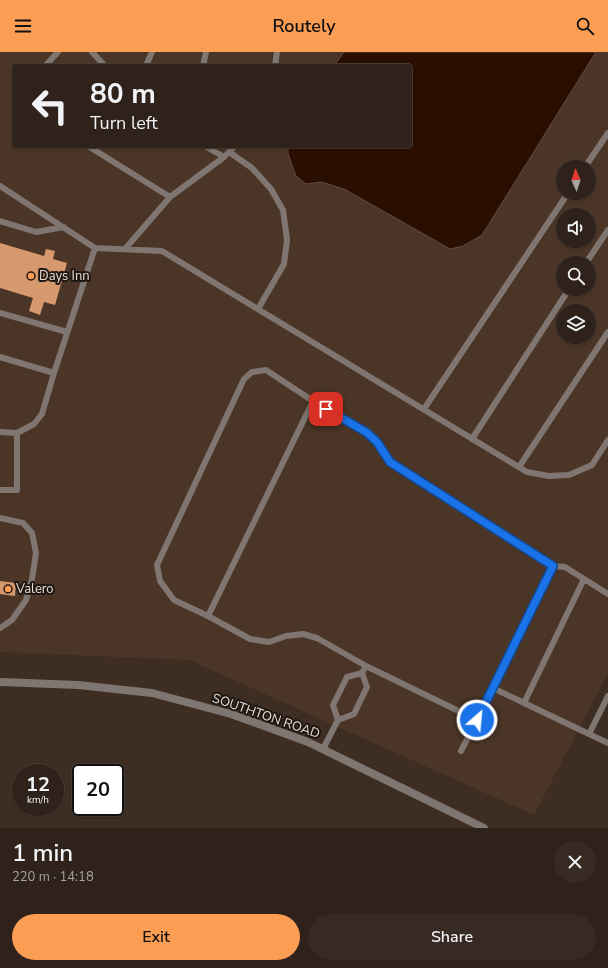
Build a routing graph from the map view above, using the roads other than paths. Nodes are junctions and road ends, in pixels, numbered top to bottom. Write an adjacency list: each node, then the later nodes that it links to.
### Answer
1 (58, 52): 6 (lane)
2 (92, 52): 7 (lane)
3 (152, 52): 8 (lane)
4 (206, 52): 9 (lane)
5 (277, 52): 10 (lane)
6 (47, 64)
7 (103, 64)
8 (147, 64)
9 (203, 64)
10 (275, 64)
11 (608, 133): 17 (lane)
12 (91, 148): 19 (lane)
13 (208, 148): 16 (lane)
14 (233, 148): 15 (lane)
15 (229, 152): 16 (lane); 28 (lane)
16 (224, 157): 19 (lane)
17 (590, 160)
18 (0, 186): 22 (lane)
19 (170, 197): 25 (lane)
20 (563, 200): 35 (lane)
21 (0, 222): 22 (lane)
22 (64, 227): 24 (lane)
23 (608, 230): 26 (lane)
24 (95, 248): 25 (lane); 30 (lane)
25 (124, 249): 28 (lane)
26 (591, 256)
27 (565, 296): 38 (lane)
28 (258, 309): 35 (lane)
29 (0, 313): 30 (lane)
30 (67, 332): 33 (lane)
31 (608, 332): 40 (lane)
32 (0, 358): 33 (lane)
33 (54, 372): 37 (lane)
34 (313, 402): 43 (lane); 46 (lane); 46 (lane)
35 (424, 409): 38 (lane)
36 (0, 432): 37 (lane)
37 (17, 433): 41 (lane)
38 (472, 439): 40 (lane)
39 (608, 440): 40 (lane)
40 (519, 467)
41 (0, 490)
42 (0, 518): 47 (lane)
43 (553, 566): 44 (lane); 51 (lane)
44 (584, 579): 45 (lane); 53 (lane)
45 (608, 594)
46 (208, 616): 48 (lane)
47 (0, 628)
48 (366, 666): 49 (lane); 55 (lane)
49 (362, 673): 54 (lane); 54 (lane)
50 (0, 682): 58 (street, SOUTHTON ROAD)
51 (493, 688): 53 (lane); 55 (lane)
52 (608, 696): 56 (lane)
53 (524, 703): 56 (lane)
54 (338, 720): 58 (lane)
55 (477, 720): 59 (lane)
56 (589, 734): 57 (lane)
57 (608, 743)
58 (323, 749): 60 (street, SOUTHTON ROAD)
59 (461, 751)
60 (484, 828)

